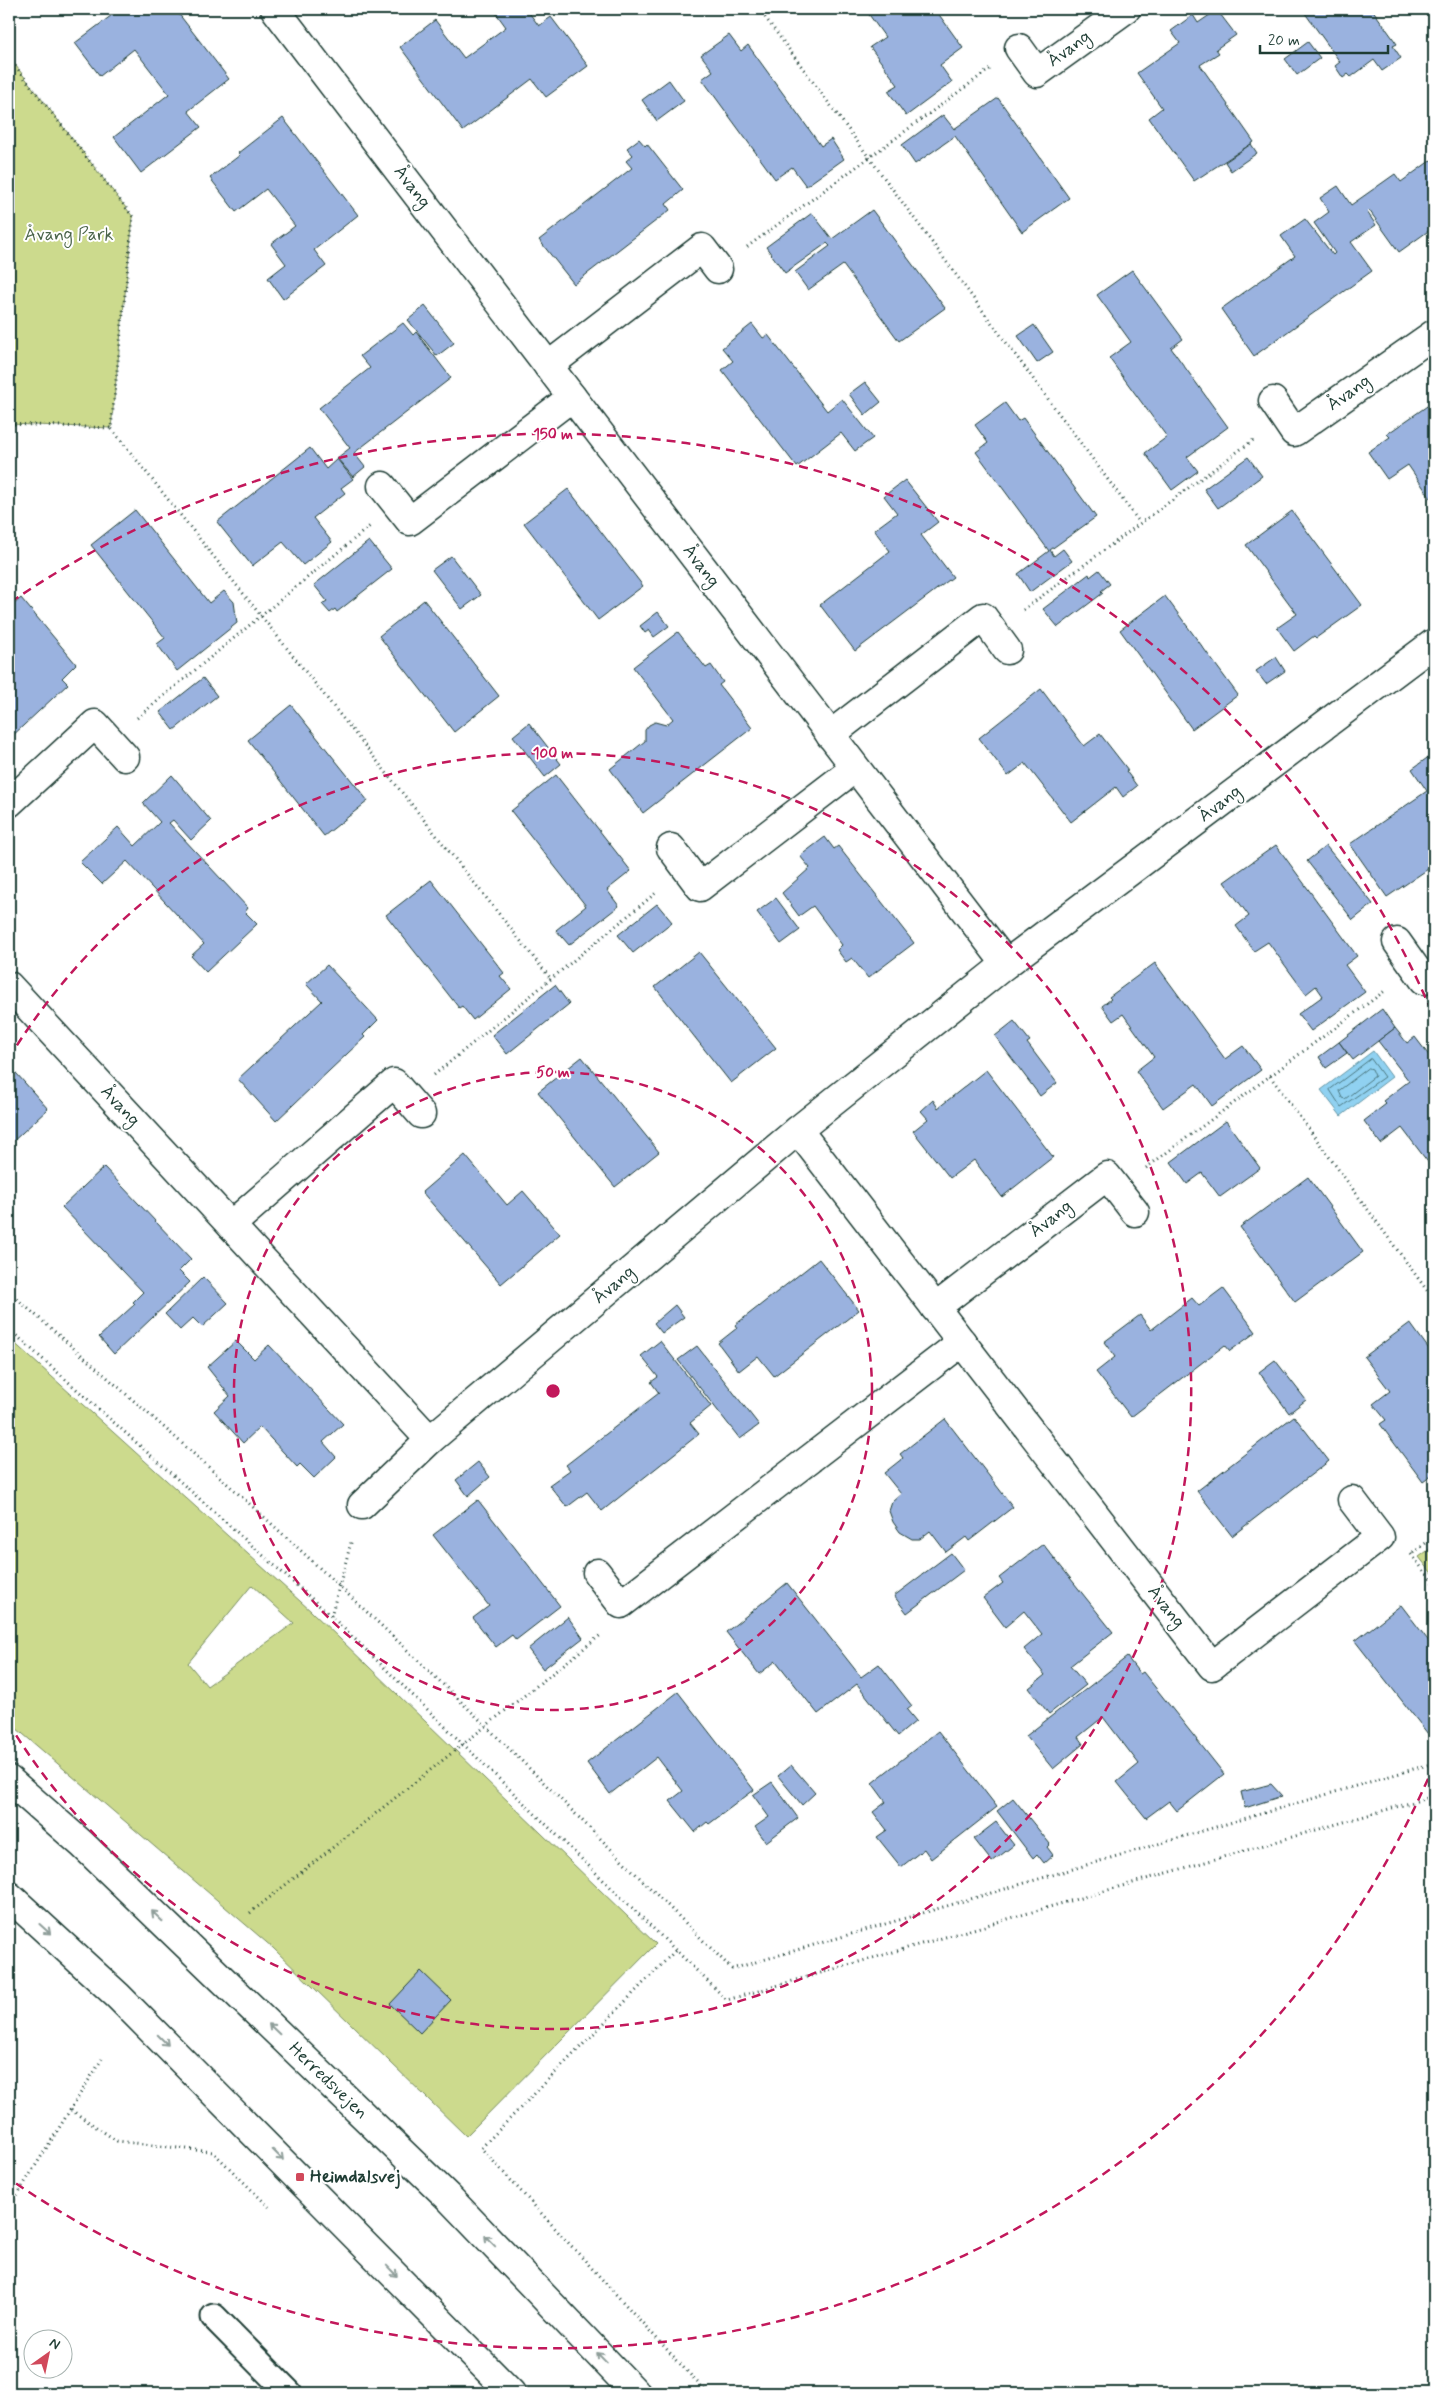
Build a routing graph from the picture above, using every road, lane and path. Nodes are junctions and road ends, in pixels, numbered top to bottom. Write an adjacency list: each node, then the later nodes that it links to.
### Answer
1 (275, 9): 9 (street, Åvang)
2 (759, 9): 6 (path)
3 (1126, 9): 4 (street, Åvang)
4 (1019, 48): 6 (path)
5 (9, 58): 13 (path)
6 (870, 157): 7 (path); 16 (path)
7 (718, 269): 9 (street)
8 (1434, 334): 14 (street, Åvang)
9 (548, 366): 10 (street, Åvang)
10 (572, 397): 15 (street); 21 (street, Åvang)
11 (1273, 401): 14 (street)
12 (9, 424): 13 (path)
13 (111, 428): 17 (path)
14 (1294, 432): 16 (path)
15 (389, 495): 17 (path)
16 (1140, 523): 18 (path)
17 (262, 616): 22 (path); 29 (path)
18 (983, 617): 20 (street); 21 (street)
19 (1434, 643): 27 (street, Åvang)
20 (1007, 650)
21 (830, 735): 23 (street, Åvang)
22 (117, 749): 24 (street)
23 (855, 768): 25 (street); 27 (street, Åvang)
24 (9, 803)
25 (678, 858): 29 (path)
26 (1397, 942): 28 (street)
27 (1006, 964): 33 (street, Åvang)
28 (1425, 971): 31 (path)
29 (551, 979): 32 (path)
30 (9, 986): 36 (street, Åvang)
31 (1270, 1076): 34 (path); 38 (path)
32 (414, 1106): 36 (street)
33 (798, 1130): 39 (street, Åvang); 42 (street, Åvang)
34 (1118, 1189): 35 (street, Åvang); 39 (street, Åvang)
35 (1135, 1212)
36 (231, 1225): 42 (street, Åvang)
37 (9, 1292): 48 (path)
38 (1434, 1300)
39 (935, 1308): 41 (street, Åvang)
40 (9, 1329): 50 (path)
41 (962, 1342): 43 (street, Åvang); 49 (street)
42 (430, 1440): 44 (street, Åvang)
43 (1352, 1500)
44 (362, 1506): 48 (path)
45 (1434, 1537): 46 (path)
46 (1412, 1554)
47 (597, 1573): 49 (street)
48 (339, 1586): 50 (path); 51 (path)
49 (621, 1604): 51 (path)
50 (331, 1616): 52 (path)
51 (486, 1726): 52 (path); 53 (path)
52 (464, 1743): 57 (path); 58 (path)
53 (1434, 1763)
54 (9, 1780): 66 (street, Herredsvejen, one-way to 54)
55 (1434, 1796): 58 (path)
56 (9, 1896): 65 (street, one-way to 65)
57 (250, 1913)
58 (675, 1951): 67 (path)
59 (102, 2059): 60 (path)
60 (71, 2110): 61 (path); 62 (path)
61 (269, 2207)
62 (9, 2208)
63 (214, 2317): 64 (lane)
64 (289, 2393)
65 (511, 2393)
66 (636, 2393)
67 (706, 2393)

